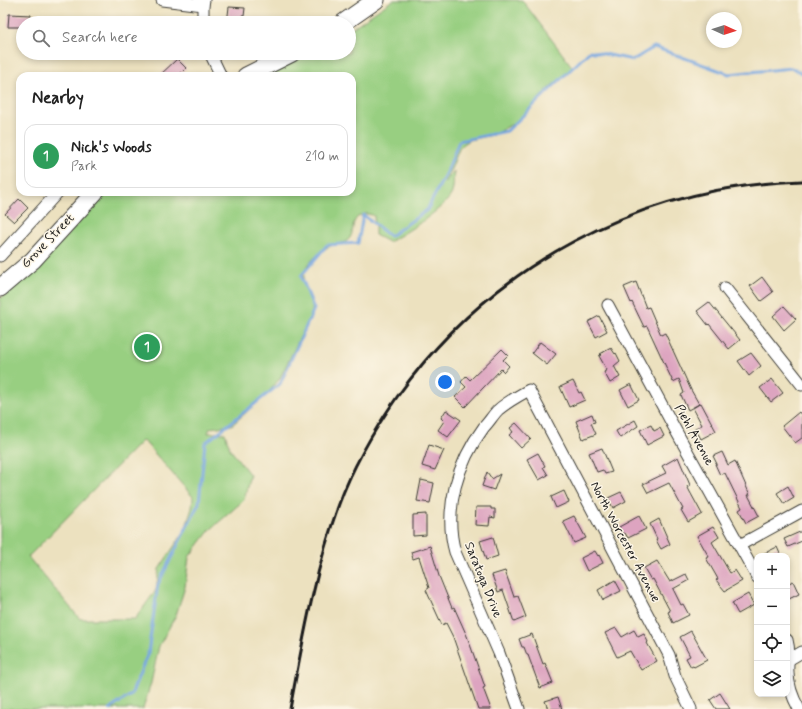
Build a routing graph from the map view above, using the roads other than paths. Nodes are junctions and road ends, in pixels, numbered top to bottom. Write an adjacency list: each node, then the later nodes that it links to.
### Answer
1 (162, 0): 3 (street)
2 (376, 0): 5 (main road)
3 (204, 2): 4 (street)
4 (203, 16)
5 (353, 16)
6 (214, 60): 8 (street)
7 (278, 60): 9 (main road)
8 (220, 72)
9 (254, 72)
10 (54, 196): 12 (street)
11 (91, 196): 13 (main road, Grove Street)
12 (0, 256)
13 (0, 288)
14 (725, 288): 16 (street)
15 (608, 305): 19 (street, Piehl Avenue)
16 (802, 385)
17 (529, 390): 24 (street, Saratoga Drive); 25 (street, North Worcester Avenue)
18 (802, 511): 19 (street)
19 (740, 545): 20 (street, Piehl Avenue)
20 (754, 571)
21 (802, 652): 22 (street)
22 (790, 659)
23 (790, 661): 26 (street)
24 (519, 709)
25 (691, 709)
26 (798, 709)

